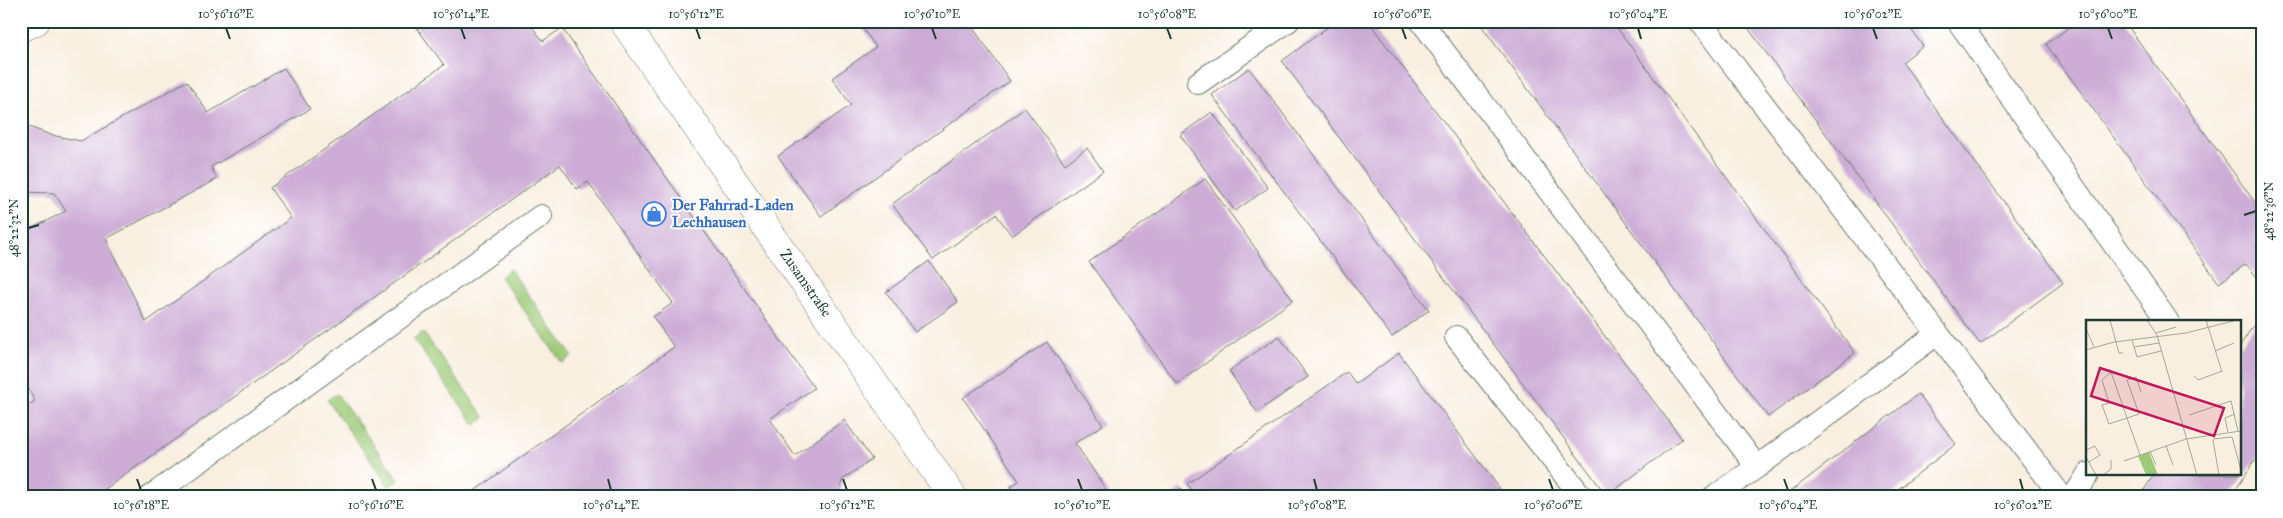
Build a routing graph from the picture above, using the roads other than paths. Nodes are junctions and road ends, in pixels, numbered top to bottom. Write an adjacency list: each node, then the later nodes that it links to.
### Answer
1 (36, 21): 7 (street)
2 (623, 21): 16 (street, Zusamstraße)
3 (1288, 21): 8 (lane)
4 (1422, 21): 13 (lane)
5 (1700, 21): 11 (lane)
6 (1958, 21): 10 (lane)
7 (21, 28)
8 (1198, 83)
9 (540, 216): 15 (lane)
10 (2167, 320)
11 (1937, 334): 13 (lane); 19 (lane)
12 (1456, 337): 17 (lane)
13 (1757, 467): 18 (lane)
14 (2087, 476): 20 (lane)
15 (150, 497)
16 (953, 497)
17 (1582, 497)
18 (1714, 497)
19 (2062, 497)
20 (2074, 497)

